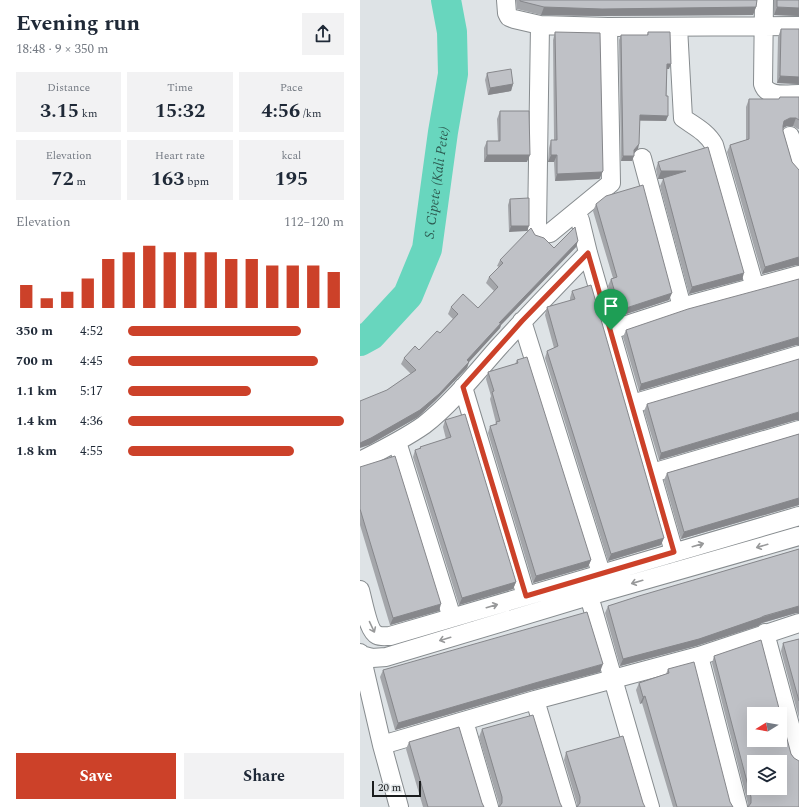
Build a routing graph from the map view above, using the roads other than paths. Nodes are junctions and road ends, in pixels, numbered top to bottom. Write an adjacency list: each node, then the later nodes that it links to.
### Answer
1 (506, 0): 3 (street)
2 (764, 0): 4 (street)
3 (540, 25): 6 (street); 6 (street)
4 (765, 26): 5 (street); 7 (street); 8 (street)
5 (799, 26)
6 (608, 27): 7 (street)
7 (678, 27): 15 (street)
8 (799, 94)
9 (790, 136): 11 (street)
10 (642, 158): 16 (street)
11 (799, 167)
12 (580, 220): 13 (street)
13 (588, 253): 17 (street); 18 (street)
14 (799, 275): 15 (street)
15 (755, 288): 16 (street)
16 (682, 307): 18 (street)
17 (522, 321): 20 (street); 29 (street)
18 (611, 330): 21 (street)
19 (799, 355): 21 (street)
20 (463, 387): 23 (street); 31 (street)
21 (632, 404): 25 (street)
22 (799, 430): 25 (street)
23 (398, 442): 24 (street); 33 (street)
24 (360, 461)
25 (652, 473): 28 (street)
26 (799, 516): 28 (street, one-way to 26)
27 (799, 536): 32 (street, one-way to 32)
28 (674, 552): 29 (street)
29 (602, 573): 31 (street)
30 (360, 590): 33 (street, one-way to 33)
31 (526, 596): 33 (street, one-way to 31)
32 (589, 596): 36 (street, one-way to 36); 38 (street)
33 (452, 618)
34 (799, 623): 35 (street)
35 (765, 633): 37 (street); 42 (street)
36 (361, 654): 41 (street)
37 (699, 656): 38 (street); 47 (street)
38 (613, 679): 39 (street); 46 (street)
39 (535, 700): 40 (street); 45 (street)
40 (464, 721): 41 (street); 44 (street)
41 (382, 745): 43 (street)
42 (799, 758)
43 (399, 807)
44 (489, 807)
45 (567, 807)
46 (650, 807)
47 (738, 807)

